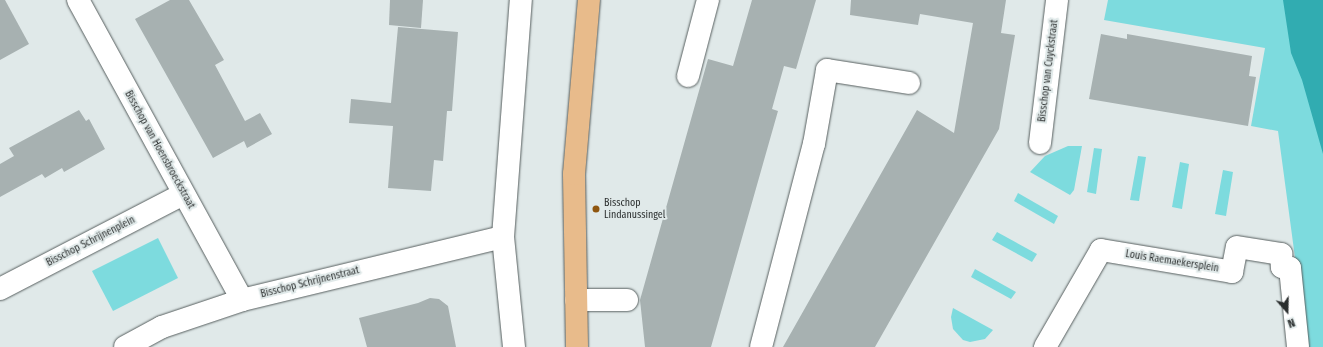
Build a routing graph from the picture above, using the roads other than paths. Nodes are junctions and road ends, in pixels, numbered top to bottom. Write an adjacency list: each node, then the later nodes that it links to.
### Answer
1 (78, 0): 9 (street, Bisschop van Hoensbroeckstraat)
2 (522, 0): 10 (street)
3 (589, 0): 13 (main road)
4 (708, 0): 6 (street)
5 (1057, 0): 8 (street, Bisschop van Cuyckstraat)
6 (688, 76)
7 (909, 83): 18 (street)
8 (1040, 143)
9 (183, 194): 11 (street, Bisschop Schrijnenplein); 12 (street, Bisschop van Hoensbroeckstraat)
10 (503, 237): 12 (street, Bisschop Schrijnenstraat); 16 (street)
11 (0, 289)
12 (242, 300): 15 (street, Bisschop Schrijnenstraat)
13 (576, 300): 14 (street); 17 (main road)
14 (627, 300)
15 (125, 347)
16 (514, 347)
17 (577, 347)
18 (761, 347)
19 (1045, 347): 20 (street, Louis Raemaekersplein)
20 (1298, 347)

